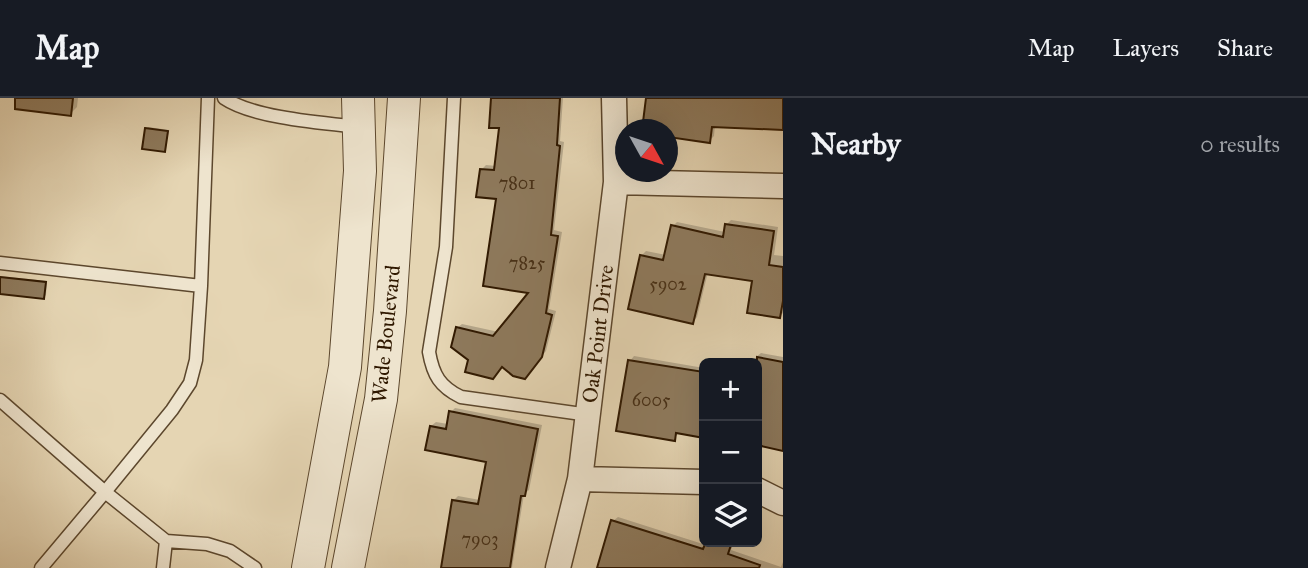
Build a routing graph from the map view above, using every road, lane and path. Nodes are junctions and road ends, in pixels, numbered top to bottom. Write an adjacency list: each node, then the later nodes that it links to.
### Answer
1 (208, 98): 11 (lane)
2 (224, 98): 5 (lane)
3 (454, 98): 13 (lane)
4 (614, 98): 7 (street, Oak Point Drive)
5 (359, 112): 6 (street); 23 (street, Wade Boulevard)
6 (404, 113): 24 (street, Wade Boulevard)
7 (615, 126)
8 (617, 182): 9 (street); 13 (street, Oak Point Drive)
9 (783, 186)
10 (0, 263): 11 (lane)
11 (201, 286): 16 (lane)
12 (0, 400): 16 (lane)
13 (589, 415): 14 (street, Oak Point Drive)
14 (580, 479): 15 (street); 25 (street, Oak Point Drive)
15 (699, 482)
16 (105, 492): 19 (lane); 20 (lane)
17 (762, 492): 18 (street)
18 (783, 503)
19 (166, 541): 21 (lane); 22 (lane)
20 (41, 568)
21 (163, 568)
22 (255, 568)
23 (308, 568)
24 (348, 568)
25 (558, 568)

